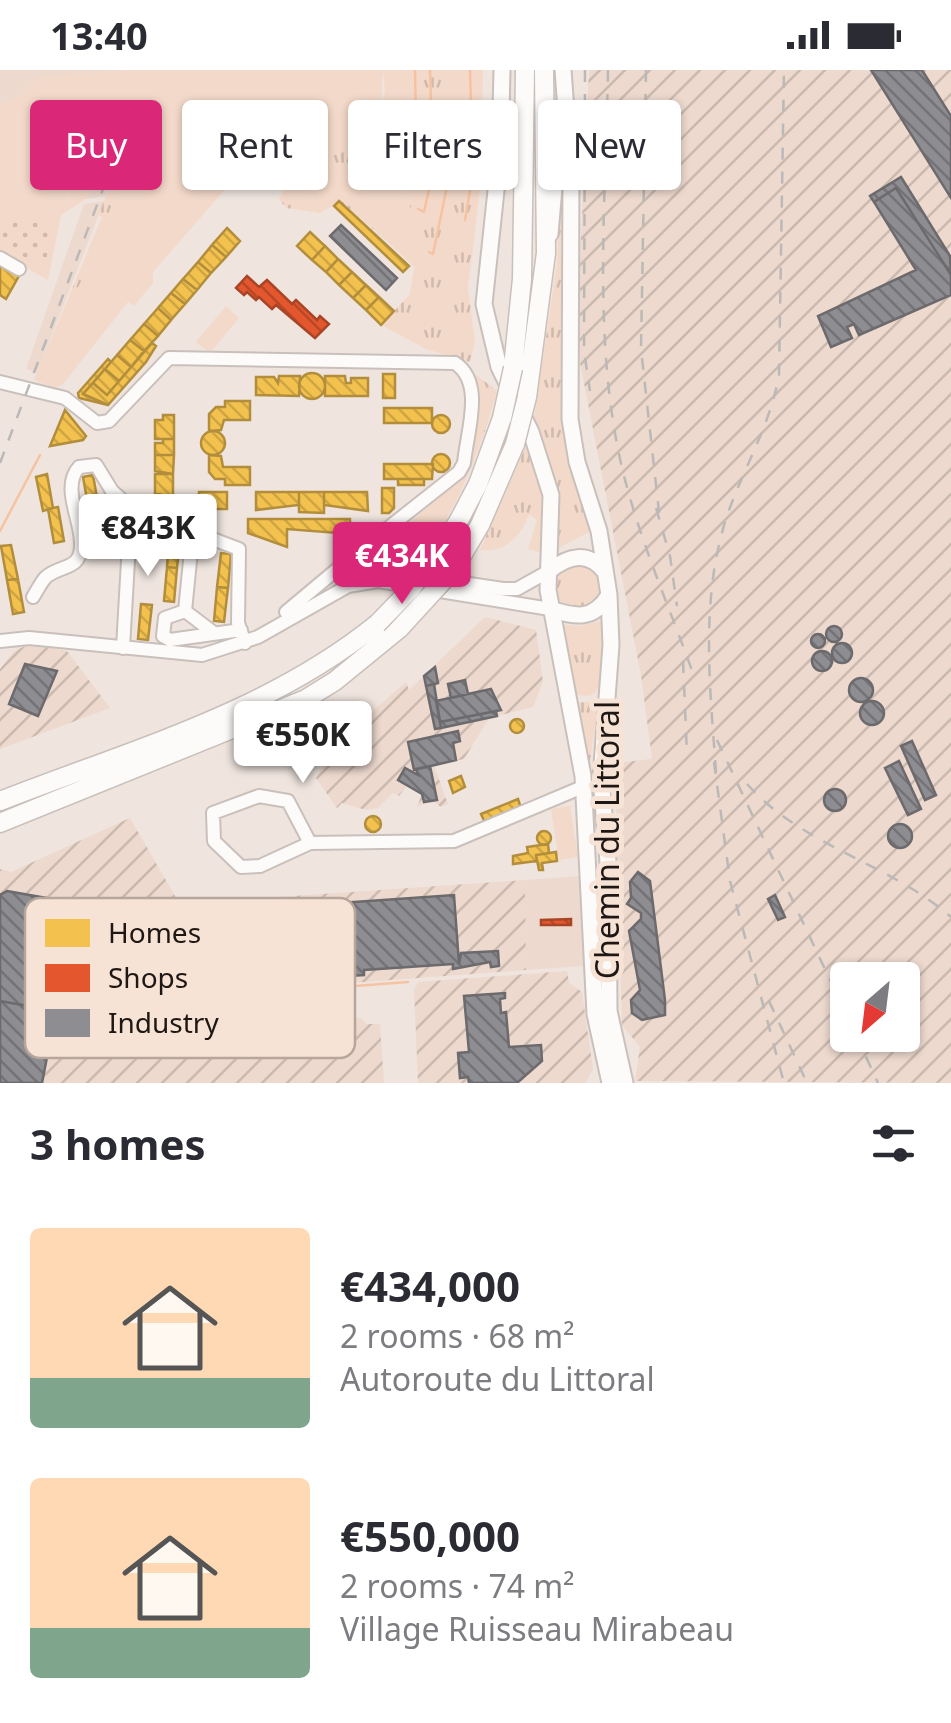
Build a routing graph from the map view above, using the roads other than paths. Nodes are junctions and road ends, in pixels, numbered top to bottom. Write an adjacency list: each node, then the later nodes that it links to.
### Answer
1 (502, 70): 16 (main road)
2 (516, 70): 6 (highway)
3 (526, 70): 6 (highway)
4 (544, 70): 7 (highway)
5 (563, 77): 7 (main road); 17 (main road)
6 (525, 107): 28 (highway, bridge)
7 (546, 253): 29 (highway, bridge)
8 (0, 258): 9 (street)
9 (20, 269)
10 (0, 382): 13 (street)
11 (131, 508): 12 (street); 20 (street); 26 (street)
12 (193, 530): 22 (street); 24 (street)
13 (378, 536): 14 (street); 15 (street)
14 (361, 560): 15 (street); 18 (street); 24 (street)
15 (390, 567): 16 (street); 18 (street)
16 (549, 571): 17 (main road); 21 (main road)
17 (607, 574): 19 (main road)
18 (372, 582): 21 (street); 24 (street)
19 (609, 595): 21 (main road); 32 (main road, Chemin du Littoral)
20 (33, 597)
21 (550, 609): 27 (main road, Chemin du Littoral)
22 (185, 612): 23 (street); 23 (street)
23 (214, 633): 24 (street)
24 (248, 637): 26 (street)
25 (0, 641): 26 (street)
26 (123, 648)
27 (584, 786): 30 (street); 31 (main road, Chemin du Littoral)
28 (0, 801)
29 (0, 823)
30 (310, 843): 30 (street)
31 (610, 1083)
32 (625, 1083)

